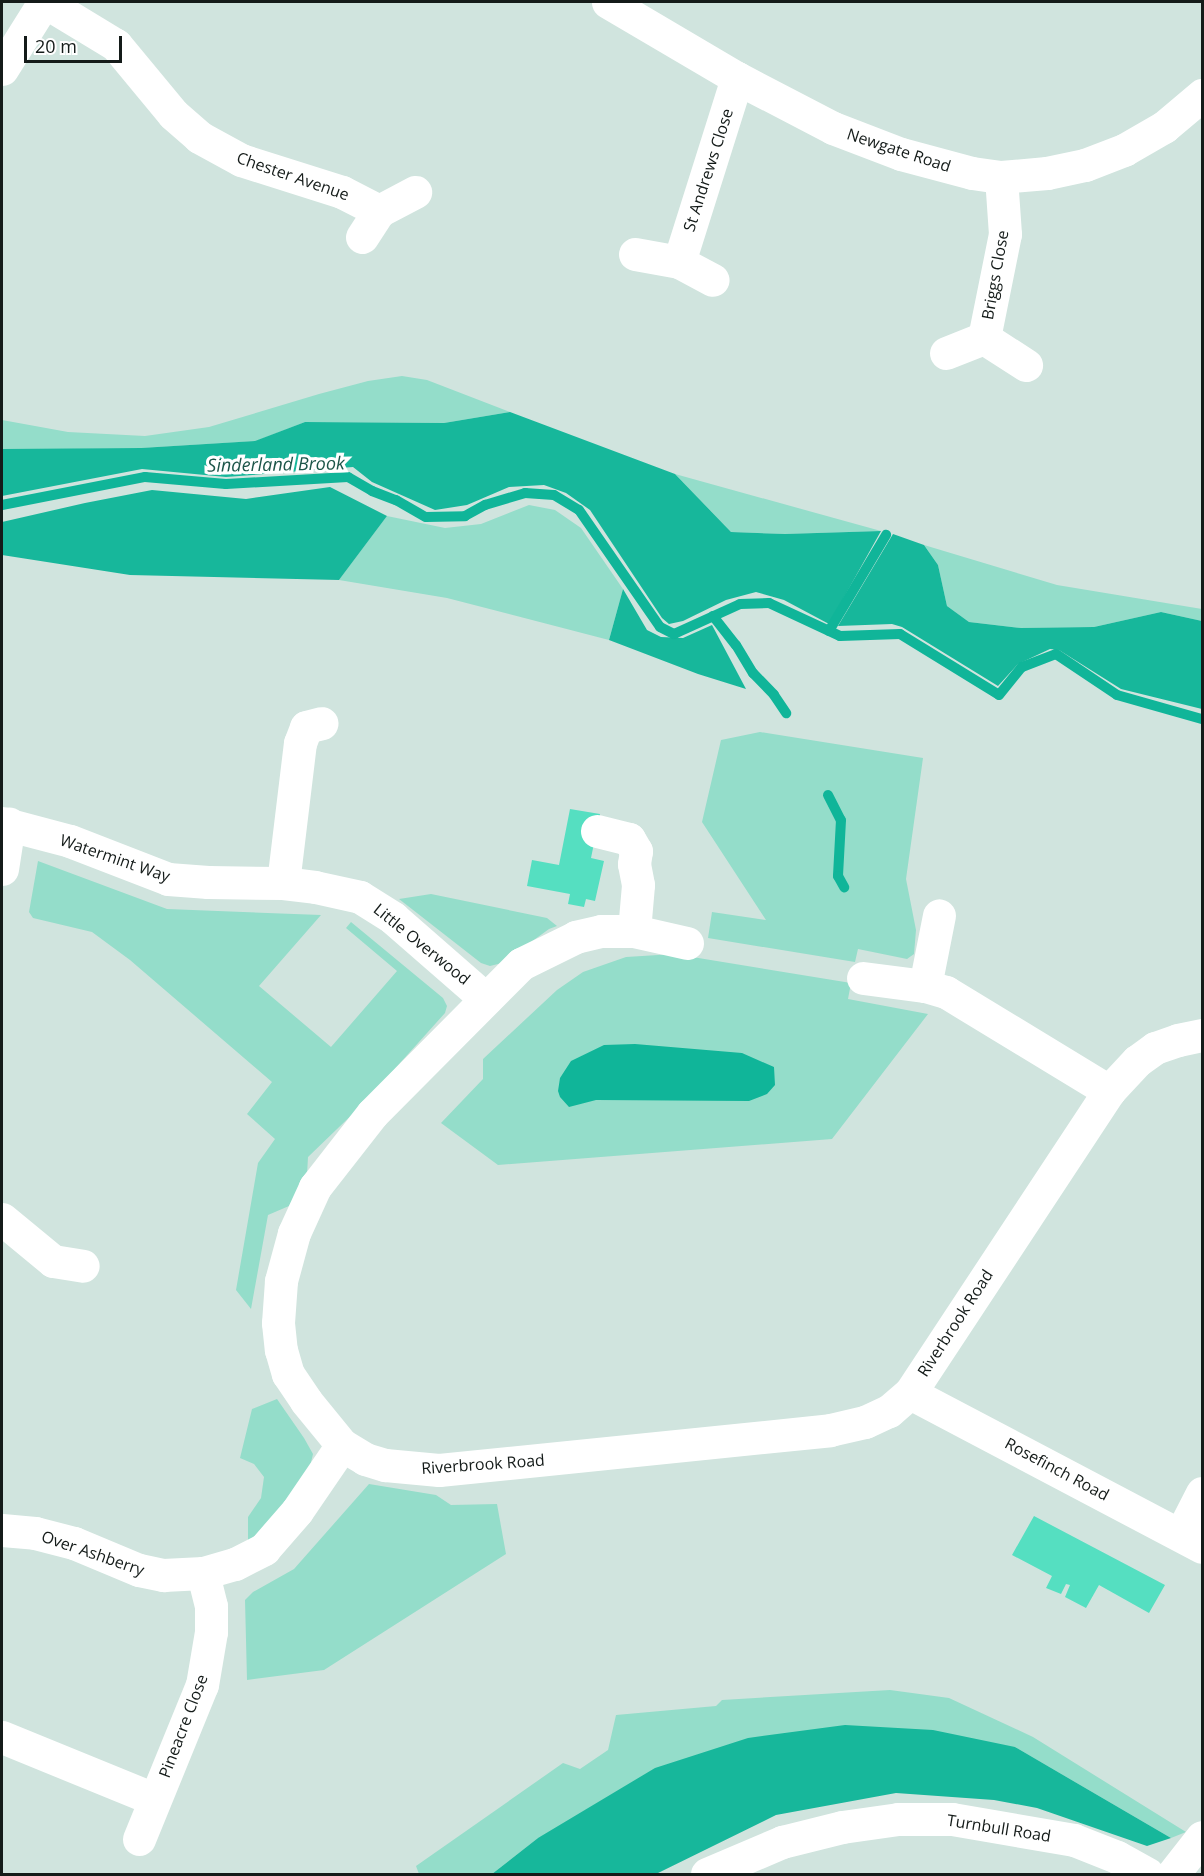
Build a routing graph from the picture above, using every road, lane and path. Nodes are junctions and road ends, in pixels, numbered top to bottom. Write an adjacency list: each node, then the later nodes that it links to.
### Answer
1 (45, 2): 3 (street, Chester Avenue); 7 (street, Chester Avenue)
2 (608, 2): 4 (street, Newgate Road)
3 (2, 69)
4 (737, 78): 6 (street, Newgate Road); 9 (street, St Andrews Close)
5 (1203, 95): 6 (street, Newgate Road)
6 (1001, 177): 11 (street, Briggs Close)
7 (415, 192)
8 (635, 254): 9 (street)
9 (679, 262): 10 (street)
10 (712, 280)
11 (984, 338): 12 (street, Briggs Close); 13 (street, Briggs Close)
12 (946, 353)
13 (1026, 365)
14 (322, 723): 18 (street)
15 (5, 823): 17 (street); 18 (street, Watermint Way)
16 (597, 831): 20 (street)
17 (2, 869)
18 (274, 883): 24 (street, Little Overwood)
19 (939, 915): 23 (street)
20 (634, 932): 21 (street, Riverbrook Road); 24 (street, Riverbrook Road)
21 (687, 943)
22 (862, 978): 23 (street)
23 (925, 986): 26 (street)
24 (486, 999): 30 (street, Riverbrook Road)
25 (1203, 1035): 26 (street, Riverbrook Road)
26 (1110, 1091): 29 (street, Riverbrook Road)
27 (2, 1219): 28 (street)
28 (83, 1266)
29 (910, 1393): 30 (street, Riverbrook Road); 33 (street, Rosefinch Road)
30 (342, 1445): 34 (street, Over Ashberry)
31 (1203, 1493): 33 (street)
32 (2, 1530): 34 (street, Over Ashberry)
33 (1192, 1541)
34 (203, 1573): 36 (street, Pineacre Close)
35 (2, 1737): 36 (street)
36 (154, 1799): 38 (street, Pineacre Close)
37 (1203, 1837): 41 (street)
38 (139, 1839)
39 (707, 1875): 40 (street, Turnbull Road)
40 (1148, 1875)
41 (1173, 1875)

